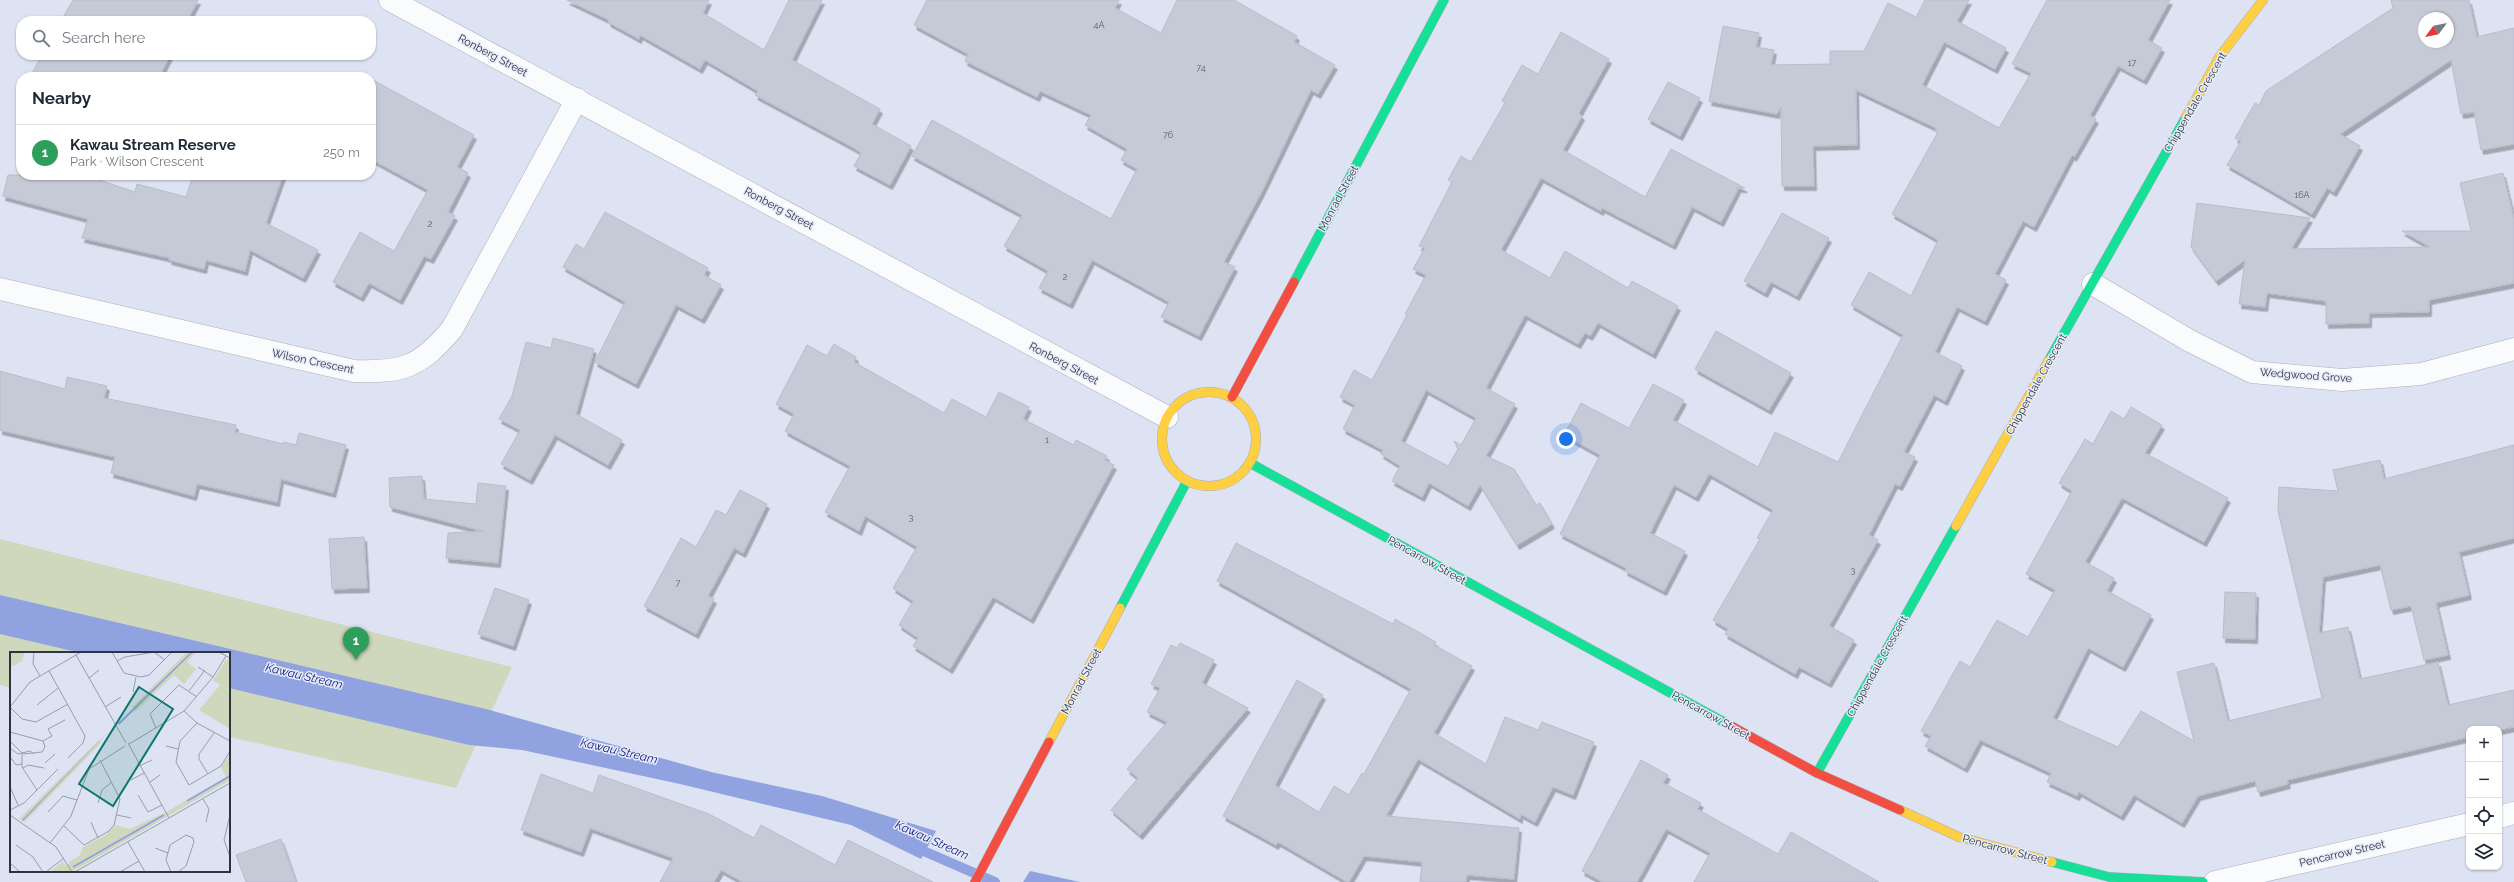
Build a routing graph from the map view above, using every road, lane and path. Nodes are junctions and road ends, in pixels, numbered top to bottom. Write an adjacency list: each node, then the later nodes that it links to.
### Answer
1 (390, 0): 4 (street, Ronberg Street)
2 (1444, 0): 8 (street, Monrad Street)
3 (2263, 0): 5 (street, Chippendale Crescent)
4 (577, 99): 6 (street, Wilson Crescent); 9 (street, Ronberg Street)
5 (2093, 284): 7 (street, Wedgwood Grove); 12 (street, Chippendale Crescent)
6 (0, 289)
7 (2514, 349)
8 (1232, 397): 9 (street); 10 (street)
9 (1167, 417): 11 (street)
10 (1250, 463): 11 (street); 12 (street, Pencarrow Street)
11 (1187, 481): 16 (street, Monrad Street)
12 (1817, 773): 17 (street, Pencarrow Street)
13 (2514, 813): 14 (street)
14 (2502, 816)
15 (2466, 825): 18 (street, Pencarrow Street)
16 (975, 882)
17 (2203, 882)
18 (2215, 882)

